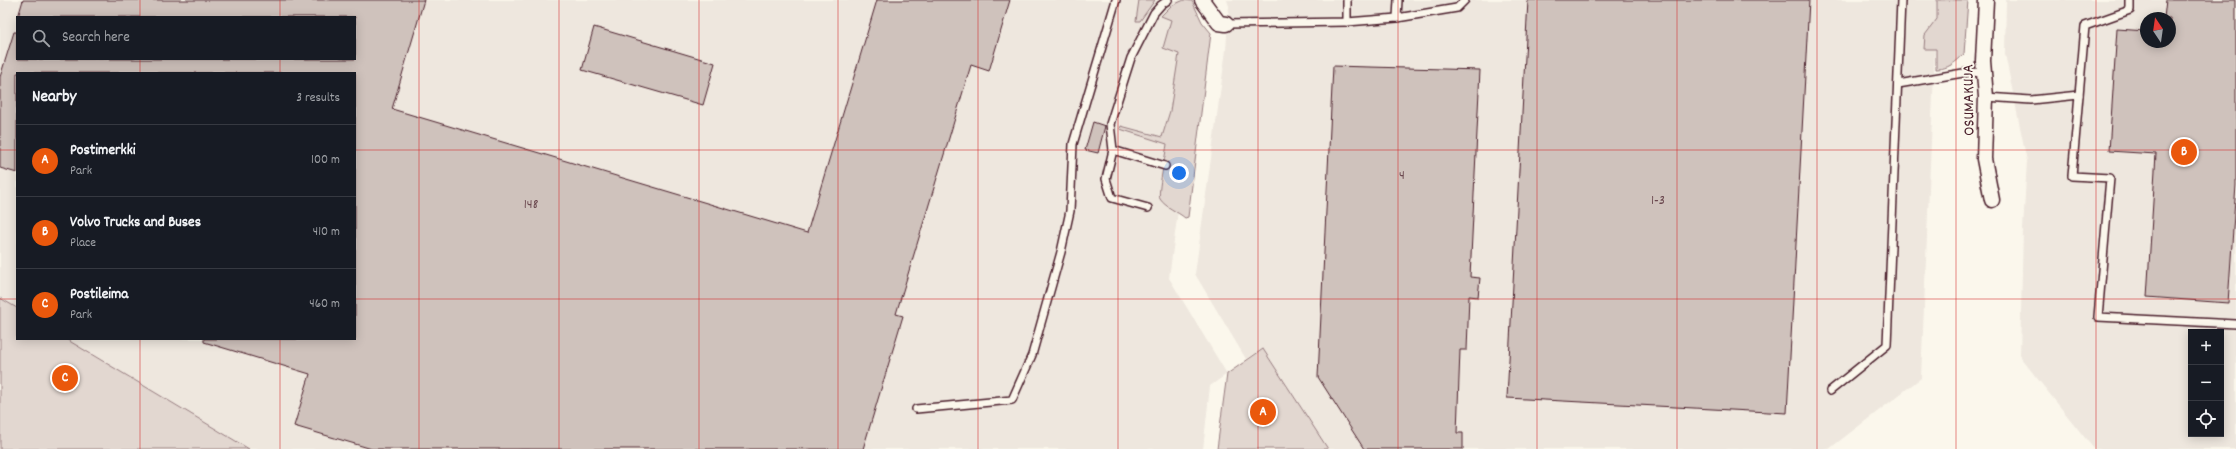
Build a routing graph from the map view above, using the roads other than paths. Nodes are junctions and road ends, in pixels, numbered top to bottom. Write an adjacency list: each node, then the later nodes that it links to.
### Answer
1 (1116, 0): 23 (lane)
2 (1168, 0): 17 (lane)
3 (1202, 0): 12 (street)
4 (1348, 0): 11 (lane)
5 (1398, 0): 10 (lane)
6 (1465, 0): 10 (lane)
7 (1901, 0): 14 (lane)
8 (1986, 0): 13 (street, OSUMAKUJA)
9 (2130, 0): 15 (lane)
10 (1397, 18): 11 (lane)
11 (1347, 22): 12 (lane)
12 (1226, 24)
13 (1984, 73): 14 (lane); 16 (street, OSUMAKUJA)
14 (1898, 84): 22 (lane)
15 (2079, 95): 16 (lane); 21 (lane)
16 (1986, 97): 19 (street, OSUMAKUJA)
17 (1113, 150): 18 (lane); 20 (lane)
18 (1165, 166)
19 (1992, 200)
20 (1148, 208)
21 (2236, 324)
22 (1830, 391)
23 (916, 409)

